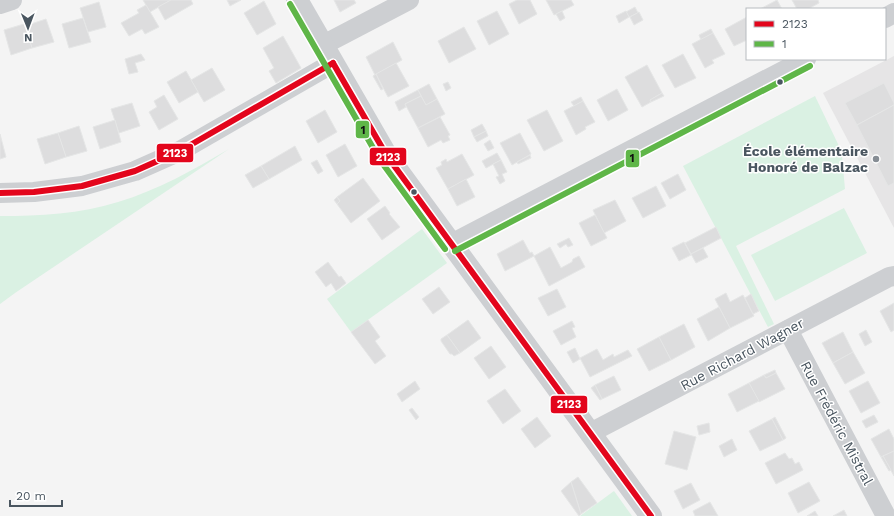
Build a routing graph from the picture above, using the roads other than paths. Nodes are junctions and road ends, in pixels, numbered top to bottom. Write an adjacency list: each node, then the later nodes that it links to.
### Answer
1 (12, 0): 4 (street)
2 (296, 0): 5 (street)
3 (409, 0): 5 (street)
4 (0, 4)
5 (328, 54): 7 (street); 8 (street)
6 (804, 60): 8 (street)
7 (0, 193)
8 (451, 244): 11 (street)
9 (894, 276): 10 (street, Rue Richard Wagner)
10 (788, 330): 11 (street, Rue Richard Wagner); 13 (street, Rue Frédéric Mistral)
11 (590, 433): 12 (street)
12 (651, 516)
13 (886, 516)

